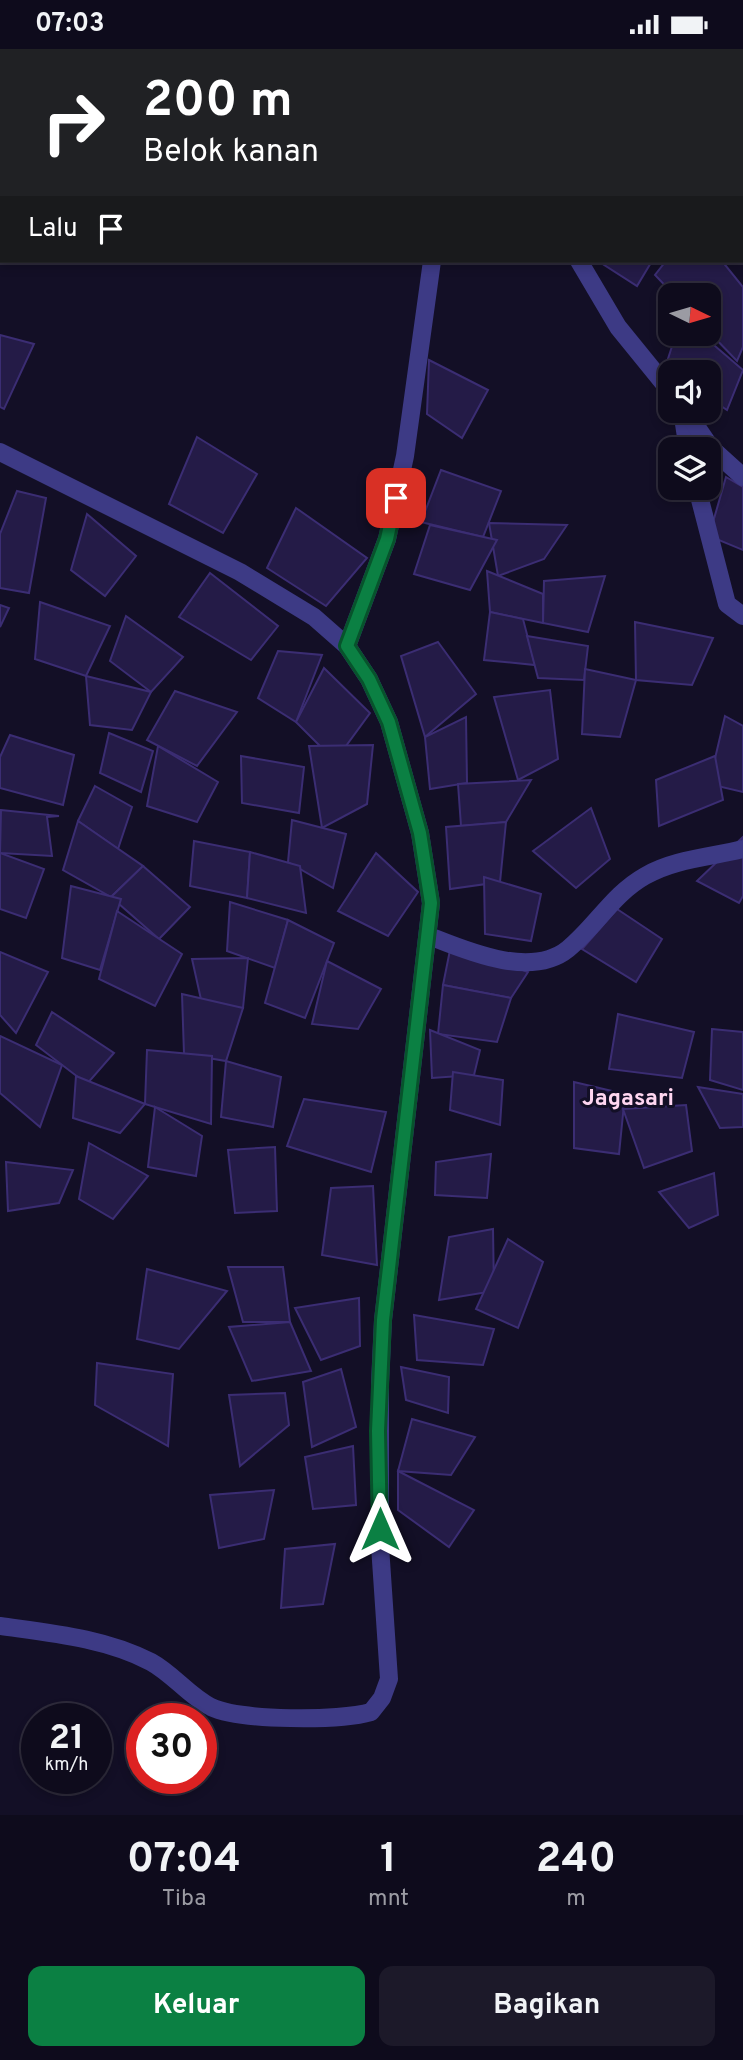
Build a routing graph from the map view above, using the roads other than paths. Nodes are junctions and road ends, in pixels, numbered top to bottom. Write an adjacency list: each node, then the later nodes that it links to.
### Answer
1 (432, 263): 9 (street)
2 (580, 263): 3 (street)
3 (658, 376)
4 (693, 423): 6 (street)
5 (0, 452): 9 (street)
6 (743, 477)
7 (700, 500): 8 (street)
8 (743, 616)
9 (347, 646): 11 (street)
10 (743, 849): 11 (street)
11 (429, 936): 12 (street)
12 (0, 1626)

